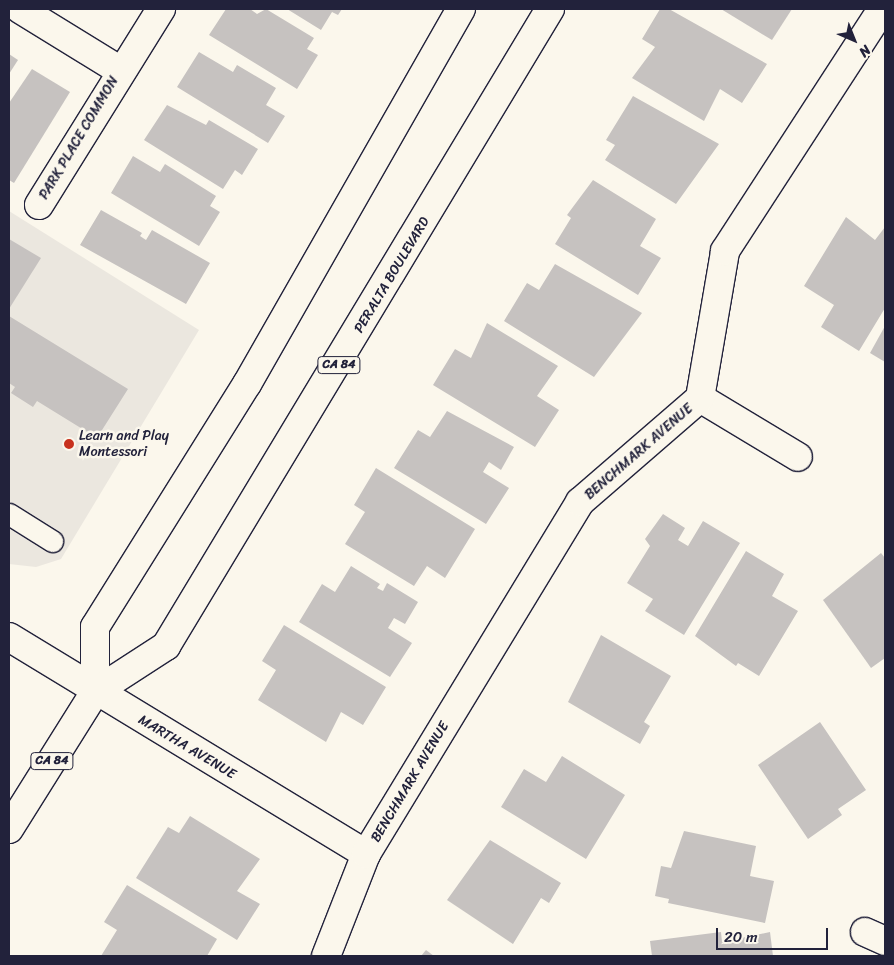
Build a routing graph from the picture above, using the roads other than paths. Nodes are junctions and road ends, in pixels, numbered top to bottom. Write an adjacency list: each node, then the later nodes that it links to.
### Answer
1 (20, 9): 6 (street, PARK PLACE COMMON)
2 (160, 9): 6 (street, PARK PLACE COMMON)
3 (461, 9): 13 (street)
4 (550, 9): 13 (street, PERALTA BOULEVARD / CA 84)
5 (882, 9): 8 (street, BENCHMARK AVENUE)
6 (119, 70): 7 (street, PARK PLACE COMMON)
7 (38, 205)
8 (700, 398): 9 (street); 15 (street, BENCHMARK AVENUE)
9 (798, 458)
10 (9, 514): 11 (lane)
11 (52, 540)
12 (9, 637): 13 (street, MARTHA AVENUE)
13 (96, 692): 14 (street, PERALTA BOULEVARD / CA 84); 15 (street, MARTHA AVENUE)
14 (9, 829)
15 (366, 854): 16 (street, BENCHMARK AVENUE)
16 (326, 956)

